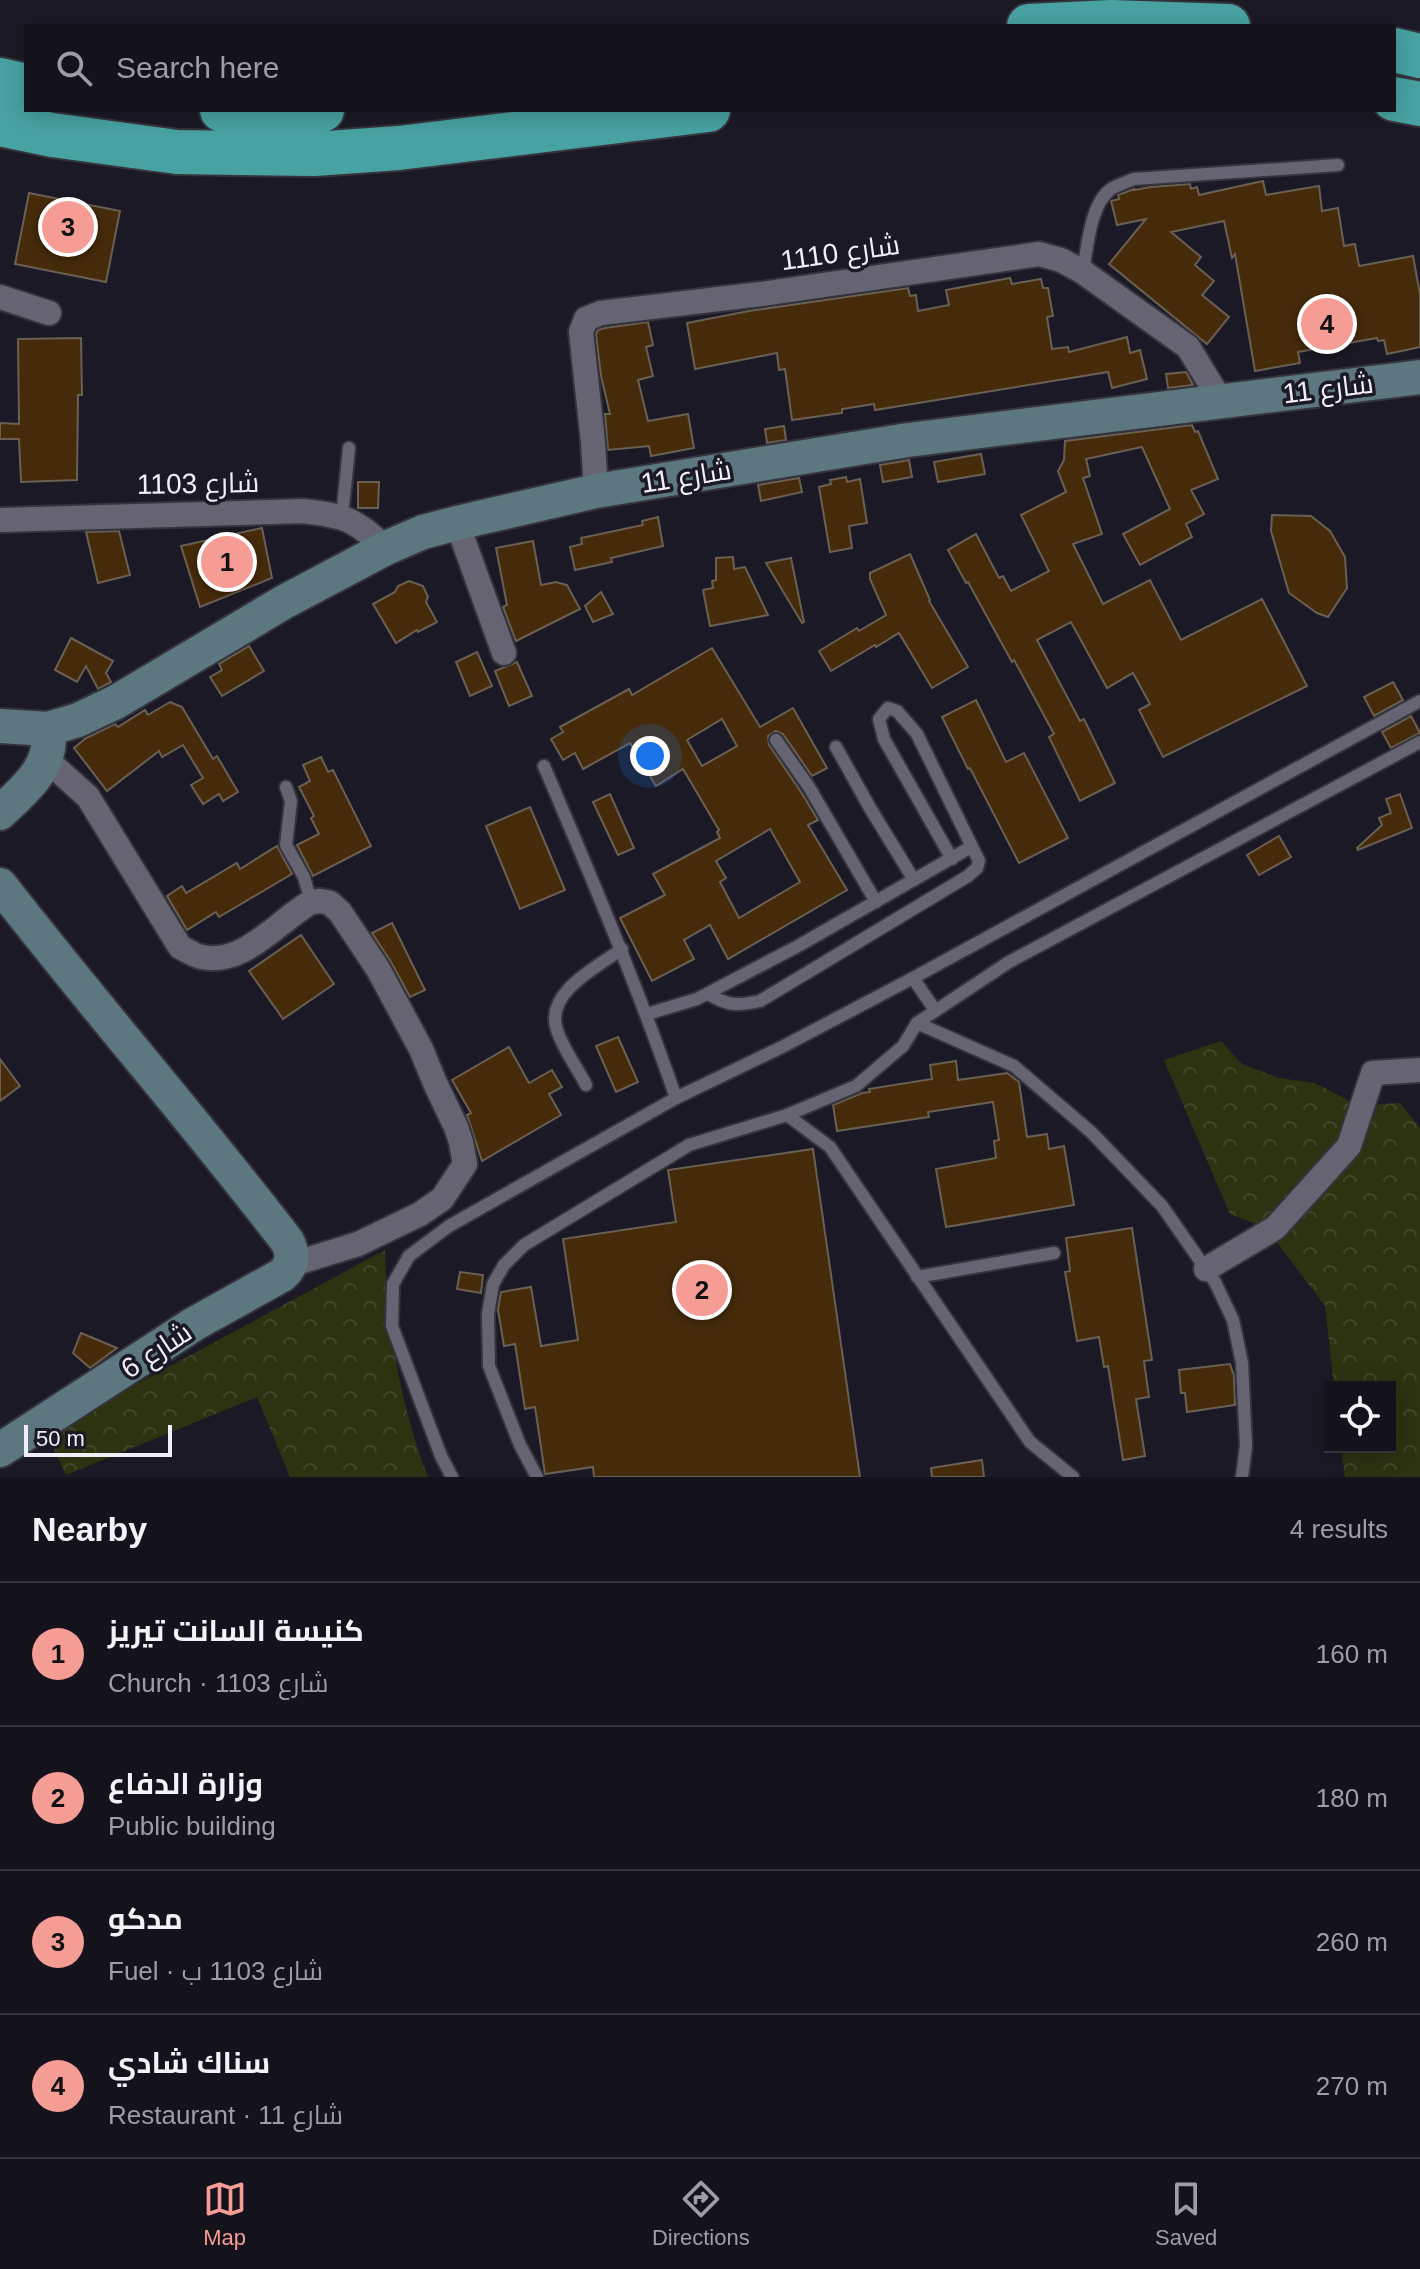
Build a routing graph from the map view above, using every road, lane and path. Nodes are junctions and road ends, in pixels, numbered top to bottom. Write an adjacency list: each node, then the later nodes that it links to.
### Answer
1 (1148, 0): 2 (street)
2 (1111, 22): 3 (highway); 4 (highway)
3 (1070, 24)
4 (1170, 24)
5 (1396, 50): 6 (highway)
6 (1420, 56)
7 (0, 80): 8 (highway)
8 (24, 86)
9 (1396, 99): 10 (highway)
10 (1420, 104)
11 (692, 112): 12 (highway)
12 (0, 124)
13 (1338, 165): 14 (lane)
14 (1083, 272): 18 (street, شارع 1110); 20 (street, شارع 1110)
15 (0, 297): 16 (street)
16 (49, 313)
17 (1420, 377): 18 (street, شارع 11)
18 (1221, 401): 20 (street, شارع 11)
19 (349, 448): 21 (lane)
20 (596, 491): 23 (street, شارع 11)
21 (342, 517): 22 (street, شارع 1103); 24 (street, شارع 1103)
22 (0, 520)
23 (457, 523): 24 (street, شارع 11); 25 (street)
24 (386, 548): 28 (street, شارع 11)
25 (504, 653)
26 (1420, 701): 45 (lane)
27 (0, 726): 28 (street, شارع 11)
28 (48, 729): 32 (street)
29 (776, 740): 41 (lane)
30 (1420, 742): 47 (lane)
31 (836, 747): 38 (lane)
32 (45, 762): 35 (street); 40 (street)
33 (544, 766): 43 (lane)
34 (286, 787): 40 (lane)
35 (0, 813)
36 (971, 847): 37 (lane); 37 (lane); 44 (lane)
37 (952, 859): 38 (lane)
38 (914, 880): 41 (lane)
39 (0, 885): 54 (street)
40 (311, 902): 54 (street)
41 (876, 902): 42 (lane)
42 (819, 934): 44 (lane); 46 (lane)
43 (622, 949): 48 (lane); 51 (lane)
44 (833, 956): 46 (lane)
45 (913, 978): 47 (lane); 52 (lane)
46 (708, 994): 48 (lane)
47 (935, 1010): 49 (lane)
48 (647, 1014): 52 (lane)
49 (917, 1023): 53 (lane); 56 (lane)
50 (1420, 1070): 56 (street)
51 (586, 1085)
52 (676, 1098): 59 (lane)
53 (787, 1115): 57 (lane); 60 (lane)
54 (289, 1253): 58 (street, شارع 6)
55 (1054, 1253): 57 (lane)
56 (1206, 1269): 62 (lane)
57 (917, 1277): 61 (lane)
58 (0, 1450)
59 (452, 1477)
60 (537, 1477)
61 (1073, 1477)
62 (1242, 1477)

